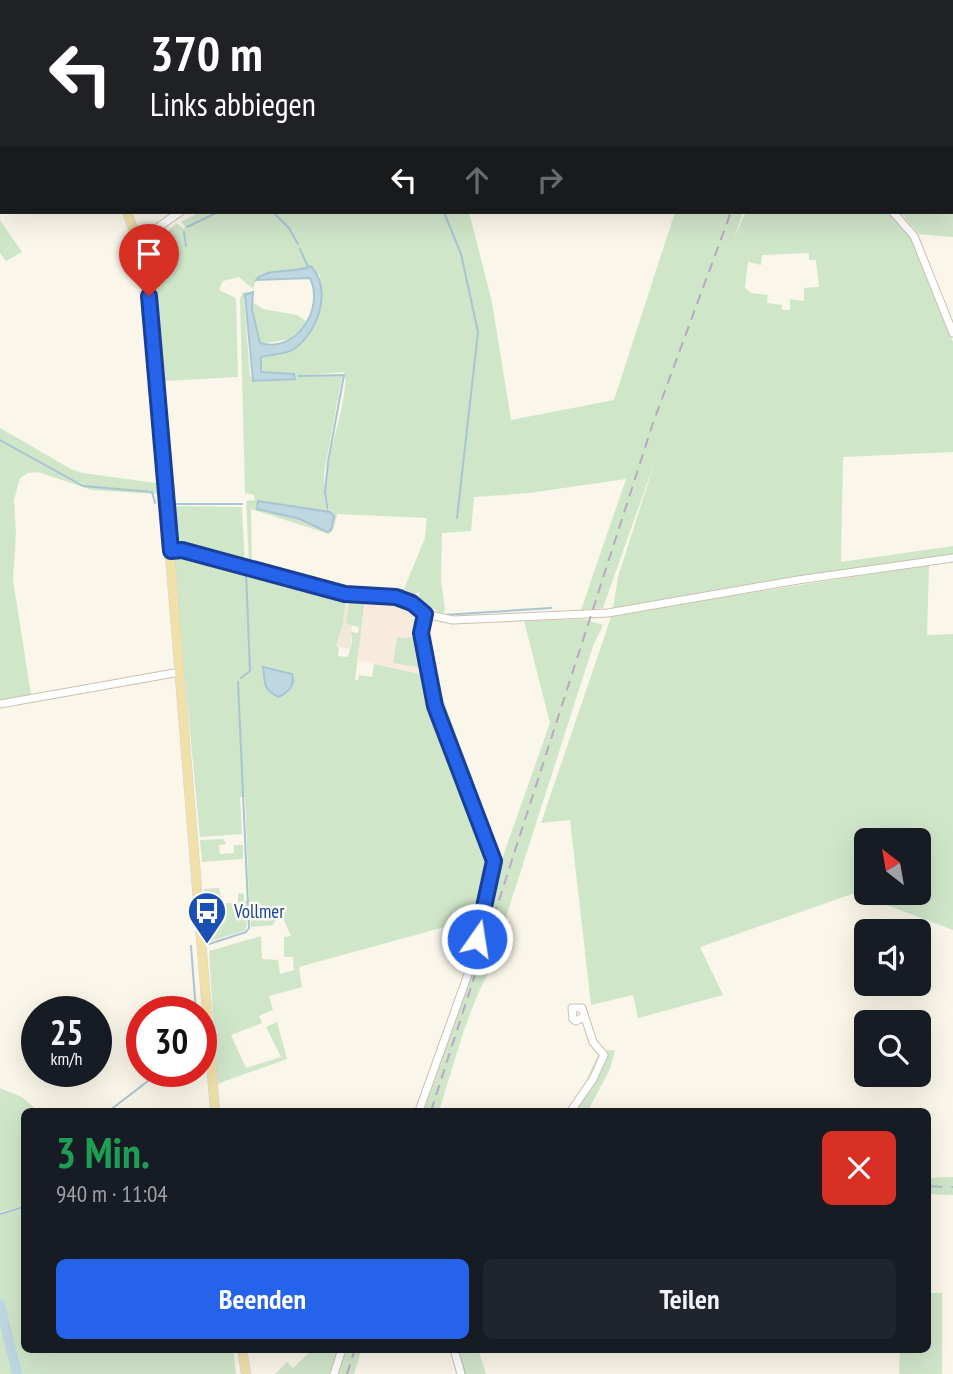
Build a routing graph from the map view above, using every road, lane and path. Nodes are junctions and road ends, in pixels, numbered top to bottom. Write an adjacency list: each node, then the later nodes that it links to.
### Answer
1 (128, 214): 4 (main road)
2 (177, 214): 4 (street)
3 (895, 214): 5 (street)
4 (138, 241): 6 (main road)
5 (953, 333)
6 (171, 551): 8 (street); 9 (main road)
7 (953, 558): 8 (street)
8 (425, 614): 13 (street)
9 (180, 672): 10 (street); 12 (main road)
10 (0, 704)
11 (584, 1017): 14 (street)
12 (215, 1108)
13 (420, 1108)
14 (573, 1108)
15 (243, 1353): 18 (main road)
16 (341, 1353): 19 (street)
17 (455, 1353): 20 (street)
18 (246, 1374)
19 (334, 1374)
20 (461, 1374)

